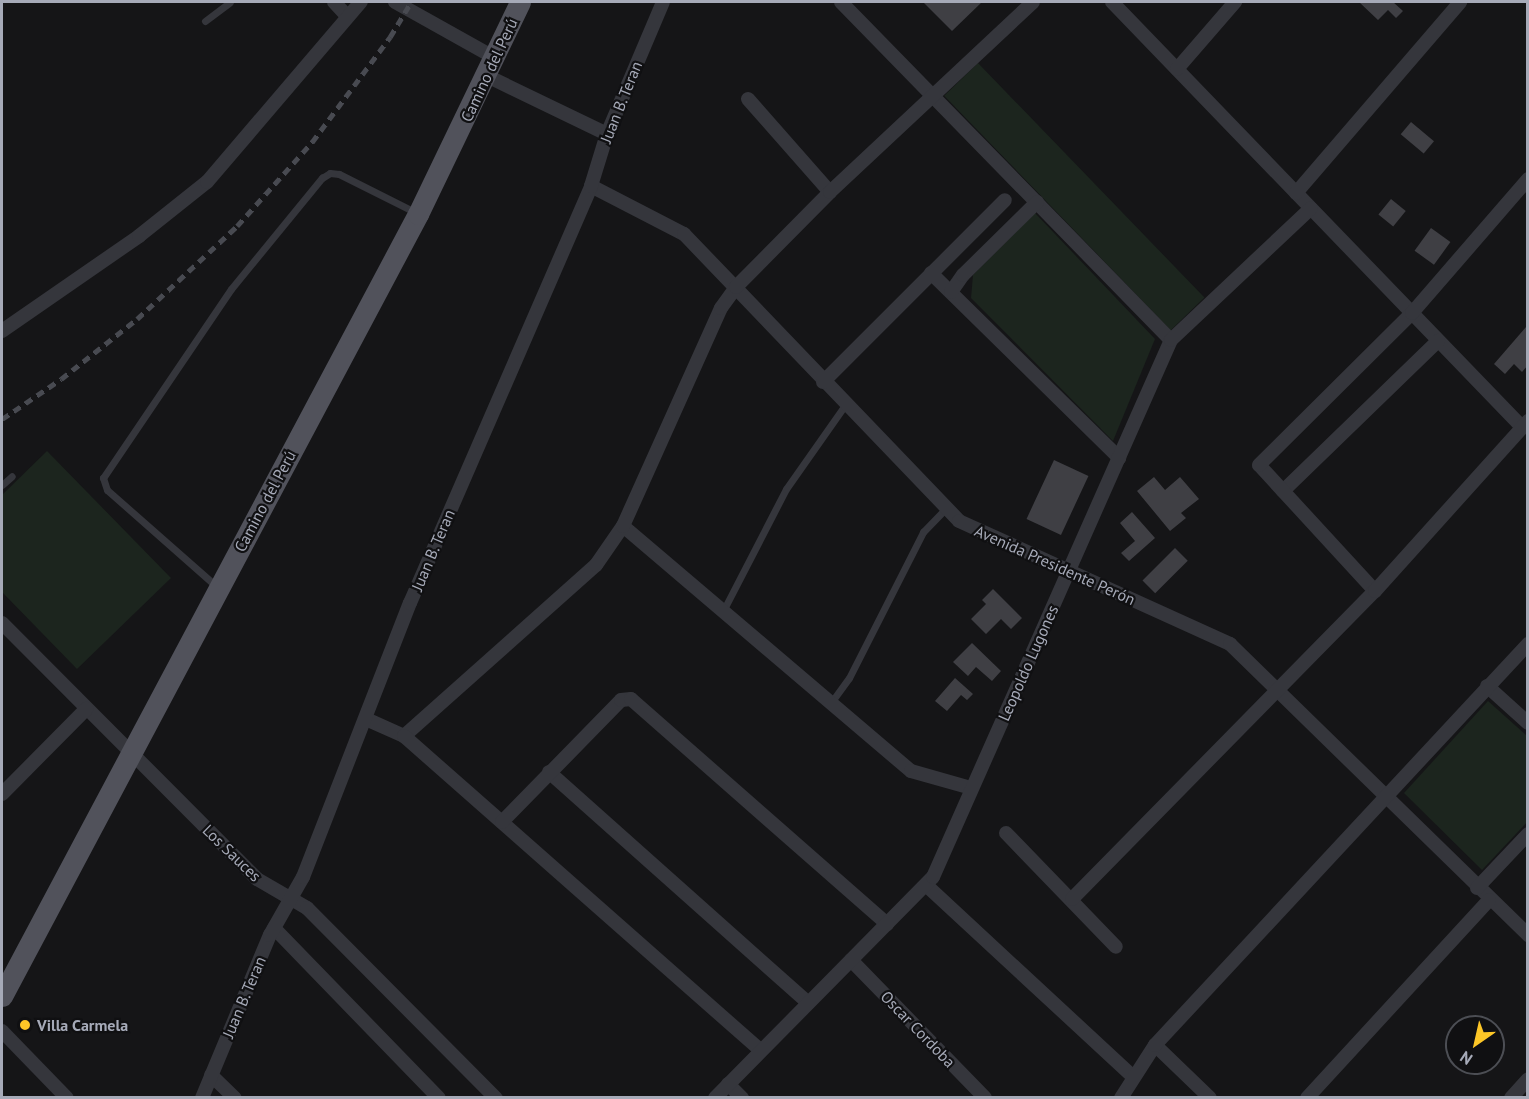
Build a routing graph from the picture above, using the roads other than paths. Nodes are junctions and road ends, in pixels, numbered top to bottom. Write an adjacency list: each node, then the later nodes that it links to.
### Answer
1 (230, 2): 13 (lane)
2 (334, 2): 12 (street)
3 (361, 2): 12 (street)
4 (395, 2): 14 (street)
5 (520, 2): 14 (main road, Camino del Perú)
6 (663, 2): 18 (street, Juan B. Teran)
7 (841, 2): 16 (street)
8 (1033, 2): 16 (street)
9 (1112, 2): 15 (street)
10 (1235, 2): 15 (street)
11 (1460, 2): 22 (street)
12 (347, 16): 31 (street)
13 (205, 21)
14 (491, 67): 18 (street); 26 (main road, Camino del Perú)
15 (1177, 69): 22 (street)
16 (933, 95): 21 (street); 24 (street)
17 (748, 99): 21 (street)
18 (607, 134): 20 (street, Juan B. Teran)
19 (1527, 179): 30 (street)
20 (591, 186): 28 (street, Avenida Presidente Perón); 53 (street, Juan B. Teran)
21 (830, 192): 28 (street)
22 (1296, 193): 25 (street)
23 (1005, 200): 27 (street)
24 (1037, 202): 29 (street); 32 (street)
25 (1311, 208): 30 (street); 32 (street, Leopoldo Lugones)
26 (418, 213): 44 (main road, Camino del Perú); 44 (lane)
27 (931, 273): 29 (street); 34 (street)
28 (736, 287): 34 (street, Avenida Presidente Perón); 42 (street)
29 (951, 292): 37 (street)
30 (1412, 314): 33 (street); 40 (street)
31 (2, 331)
32 (1172, 340): 37 (street, Leopoldo Lugones)
33 (1438, 341): 36 (street); 40 (street)
34 (823, 382): 35 (street, Avenida Presidente Perón)
35 (844, 405): 41 (street, Avenida Presidente Perón); 46 (lane)
36 (1525, 424): 45 (street)
37 (1119, 458): 43 (street, Leopoldo Lugones)
38 (12, 476): 39 (lane)
39 (2, 485)
40 (1284, 491): 45 (street)
41 (945, 509): 43 (street, Avenida Presidente Perón); 51 (lane)
42 (623, 526): 46 (street); 55 (street)
43 (1070, 571): 50 (street, Avenida Presidente Perón); 58 (street, Leopoldo Lugones)
44 (219, 589): 56 (main road, Camino del Perú)
45 (1376, 591): 50 (street)
46 (723, 611): 51 (street)
47 (2, 623): 52 (street, Los Sauces)
48 (1527, 644): 49 (street)
49 (1487, 686): 54 (street); 60 (street)
50 (1278, 693): 60 (street, Avenida Presidente Perón); 67 (street)
51 (830, 704): 58 (street)
52 (86, 709): 56 (street, Los Sauces); 59 (street)
53 (366, 720): 55 (street); 66 (street, Juan B. Teran)
54 (1527, 723)
55 (404, 736): 61 (street)
56 (130, 754): 66 (street, Los Sauces); 74 (main road, Camino del Perú)
57 (549, 772): 61 (street); 69 (street); 75 (street)
58 (971, 788): 64 (street, Leopoldo Lugones)
59 (2, 794)
60 (1383, 798): 65 (street, Avenida Presidente Perón); 77 (street)
61 (502, 822): 78 (street)
62 (1006, 833): 67 (street)
63 (1527, 834): 65 (street)
64 (926, 885): 69 (street, Leopoldo Lugones); 80 (street)
65 (1477, 888): 68 (street, Avenida Presidente Perón)
66 (291, 898): 70 (street, Juan B. Teran); 87 (street, Los Sauces)
67 (1072, 898): 72 (street)
68 (1490, 900): 71 (street, Avenida Presidente Perón); 93 (street)
69 (887, 924): 73 (street, Leopoldo Lugones)
70 (274, 928): 79 (street, Juan B. Teran); 86 (street)
71 (1527, 935)
72 (1116, 947)
73 (851, 960): 75 (street, Leopoldo Lugones); 90 (street, Oscar Cordoba)
74 (2, 996)
75 (808, 1003): 78 (street, Leopoldo Lugones)
76 (2, 1031): 83 (street)
77 (1155, 1045): 80 (street); 92 (street)
78 (760, 1050): 82 (street, Leopoldo Lugones)
79 (211, 1075): 84 (street, Juan B. Teran); 85 (street)
80 (1133, 1077): 91 (street)
81 (1527, 1080): 94 (street)
82 (728, 1084): 88 (street, Leopoldo Lugones); 89 (street)
83 (65, 1097)
84 (202, 1098)
85 (234, 1098)
86 (439, 1098)
87 (496, 1098)
88 (715, 1098)
89 (742, 1098)
90 (985, 1098)
91 (1122, 1098)
92 (1210, 1098)
93 (1307, 1098)
94 (1511, 1098)

